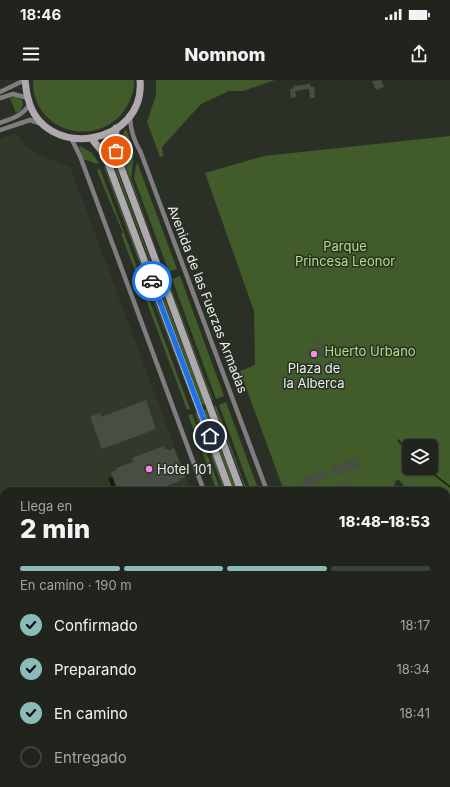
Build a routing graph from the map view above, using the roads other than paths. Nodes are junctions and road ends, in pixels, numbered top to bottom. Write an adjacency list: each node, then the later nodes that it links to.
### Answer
1 (25, 80): 3 (street); 5 (street)
2 (140, 80): 6 (street)
3 (0, 92)
4 (0, 98): 5 (street)
5 (29, 101): 7 (street); 8 (street)
6 (130, 116): 9 (street); 16 (street, Avenida de las Fuerzas Armadas)
7 (0, 123)
8 (44, 125): 10 (street); 11 (street)
9 (116, 128): 12 (street); 15 (street)
10 (0, 130)
11 (71, 138): 12 (street); 13 (street)
12 (92, 139): 14 (street)
13 (203, 487)
14 (229, 487)
15 (240, 487)
16 (266, 487)

